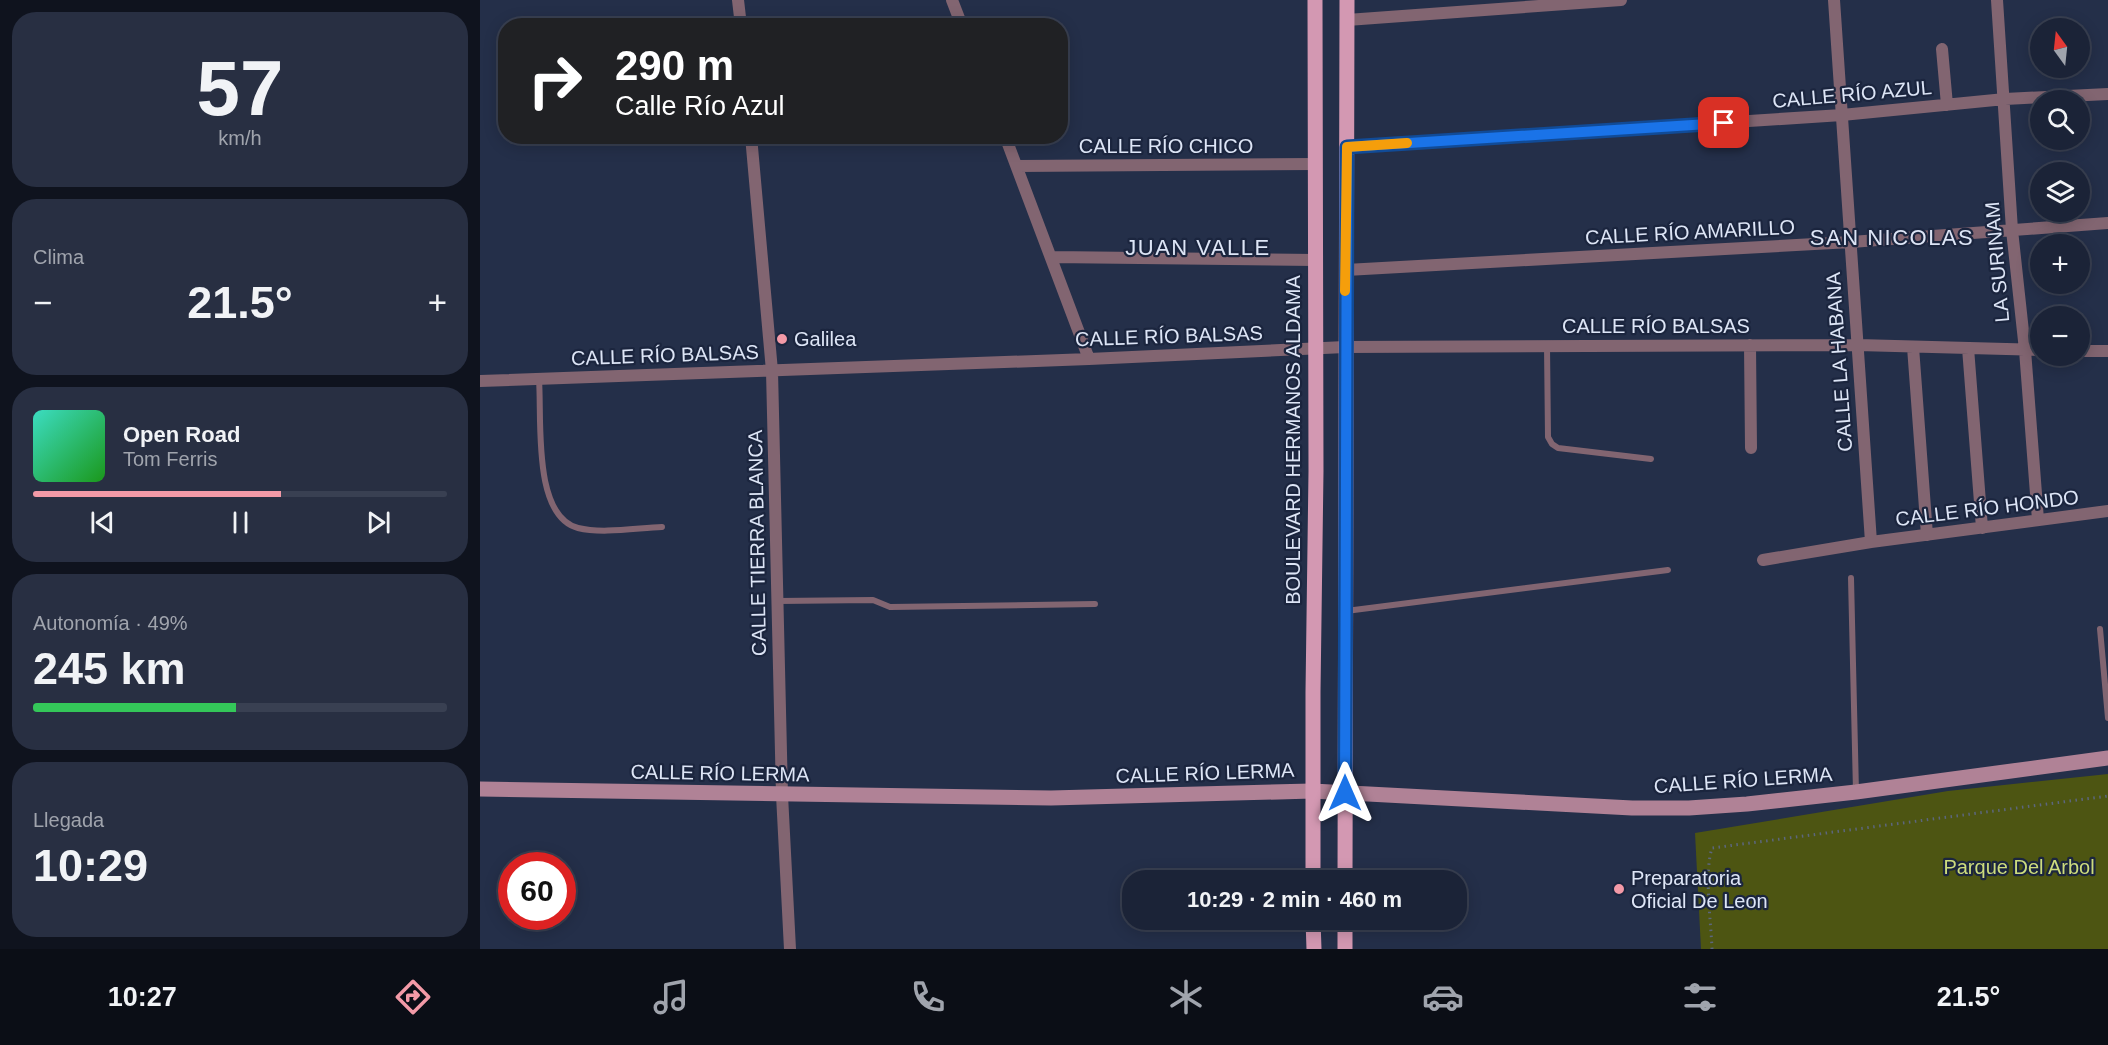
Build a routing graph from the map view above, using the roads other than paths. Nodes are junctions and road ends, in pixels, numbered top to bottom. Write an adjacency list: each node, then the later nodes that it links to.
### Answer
1 (738, 0): 8 (street)
2 (952, 0): 9 (street)
3 (1315, 0): 19 (main road, BOULEVARD HERMANOS ALDAMA)
4 (1347, 0): 10 (main road)
5 (1621, 0): 10 (street)
6 (1834, 0): 15 (street, CALLE LA HABANA)
7 (1997, 0): 13 (street, LA SURINAM)
8 (740, 18)
9 (959, 18)
10 (1347, 20): 18 (main road)
11 (1942, 49): 14 (street)
12 (2108, 94): 13 (street, CALLE RÍO AZUL)
13 (2005, 99): 14 (street, CALLE RÍO AZUL); 22 (street, LA SURINAM)
14 (1947, 105): 15 (street, CALLE RÍO AZUL)
15 (1842, 115): 18 (street, CALLE RÍO AZUL); 23 (street, CALLE LA HABANA)
16 (752, 144): 39 (street, CALLE TIERRA BLANCA)
17 (1008, 144): 20 (street)
18 (1347, 147): 26 (main road)
19 (1314, 164): 20 (street, CALLE RÍO CHICO); 25 (main road, BOULEVARD HERMANOS ALDAMA)
20 (1017, 166): 24 (street)
21 (2108, 223): 22 (street, CALLE RÍO AMARILLO)
22 (2012, 230): 23 (street, CALLE RÍO AMARILLO); 34 (street, LA SURINAM)
23 (1851, 242): 26 (street, CALLE RÍO AMARILLO); 28 (street, CALLE LA HABANA)
24 (1052, 257): 25 (street); 38 (street)
25 (1315, 260): 33 (main road, BOULEVARD HERMANOS ALDAMA)
26 (1346, 270): 30 (main road)
27 (1750, 345): 28 (street, CALLE RÍO BALSAS); 29 (street, CALLE RÍO BALSAS); 42 (street)
28 (1858, 345): 31 (street, CALLE RÍO BALSAS); 49 (street, CALLE LA HABANA)
29 (1547, 346): 30 (street, CALLE RÍO BALSAS); 43 (lane)
30 (1345, 347): 33 (street, CALLE RÍO BALSAS); 55 (main road)
31 (1913, 347): 32 (street, CALLE RÍO BALSAS); 48 (street)
32 (1968, 348): 34 (street, CALLE RÍO BALSAS); 47 (street)
33 (1315, 349): 38 (street, CALLE RÍO BALSAS); 60 (main road, BOULEVARD HERMANOS ALDAMA)
34 (2025, 350): 35 (street, CALLE RÍO BALSAS); 45 (street, LA SURINAM)
35 (2030, 350)
36 (2090, 351): 37 (street)
37 (2108, 351)
38 (1089, 359): 39 (street, CALLE RÍO BALSAS)
39 (772, 370): 40 (street, CALLE RÍO BALSAS); 53 (street, CALLE TIERRA BLANCA)
40 (539, 380): 41 (street, CALLE RÍO BALSAS); 46 (lane)
41 (480, 381)
42 (1751, 448)
43 (1651, 459)
44 (2108, 512): 45 (street, CALLE RÍO HONDO)
45 (2038, 520): 47 (street, CALLE RÍO HONDO)
46 (662, 527)
47 (1982, 528): 48 (street, CALLE RÍO HONDO)
48 (1927, 535): 49 (street, CALLE RÍO HONDO)
49 (1871, 542): 50 (street, CALLE RÍO HONDO)
50 (1763, 560)
51 (1668, 570): 55 (lane)
52 (1851, 578): 61 (lane)
53 (778, 601): 54 (lane); 63 (street, CALLE TIERRA BLANCA)
54 (1095, 604)
55 (1345, 611): 62 (main road)
56 (2100, 629): 57 (lane)
57 (2108, 718)
58 (2108, 758): 61 (street, CALLE RÍO LERMA)
59 (480, 789): 63 (street, CALLE RÍO LERMA)
60 (1312, 791): 62 (street, CALLE RÍO LERMA); 63 (street, CALLE RÍO LERMA); 64 (main road, BOULEVARD HERMANOS ALDAMA)
61 (1856, 792): 62 (street, CALLE RÍO LERMA)
62 (1345, 793): 65 (main road)
63 (783, 795): 68 (street, CALLE TIERRA BLANCA)
64 (1313, 870)
65 (1345, 870)
66 (1314, 930): 69 (main road)
67 (1345, 930): 70 (main road)
68 (790, 949)
69 (1314, 949)
70 (1346, 949)

